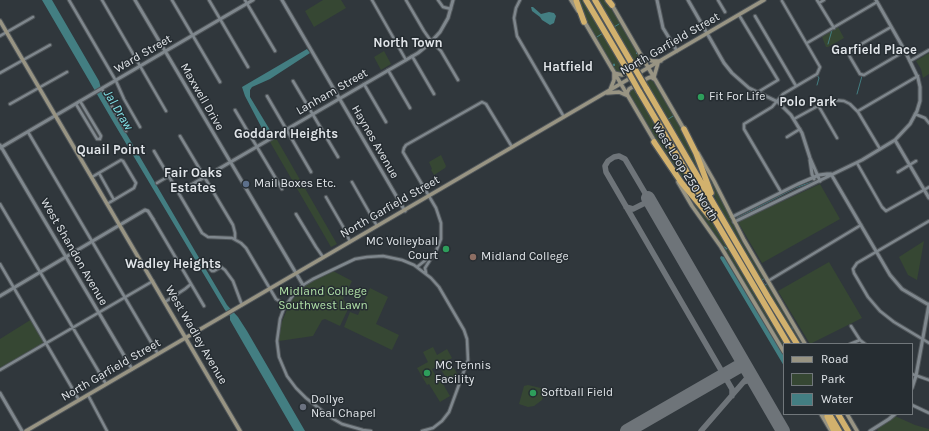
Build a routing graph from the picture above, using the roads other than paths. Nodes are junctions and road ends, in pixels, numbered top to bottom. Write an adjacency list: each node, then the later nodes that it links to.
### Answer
1 (69, 0): 65 (street)
2 (102, 0): 55 (street)
3 (135, 0): 48 (street, Maxwell Drive)
4 (172, 0): 40 (street)
5 (209, 0): 32 (street)
6 (253, 0): 24 (street, Ward Street)
7 (282, 0): 78 (street, Haynes Avenue)
8 (372, 0): 52 (street)
9 (406, 0): 41 (street)
10 (438, 0): 27 (street)
11 (453, 0): 27 (street, Lanham Street)
12 (520, 0): 91 (street)
13 (571, 0): 34 (main road, West Loop 250 North)
14 (576, 0): 34 (highway)
15 (586, 0): 151 (highway, bridge)
16 (595, 0): 143 (highway, bridge)
17 (657, 0): 46 (street)
18 (688, 0): 38 (street)
19 (718, 0): 28 (street)
20 (764, 0): 29 (main road, North Garfield Street)
21 (824, 0): 26 (street)
22 (782, 1): 42 (street)
23 (876, 1): 35 (street); 36 (street)
24 (246, 2): 32 (street, Ward Street); 44 (street)
25 (610, 2): 50 (main road, West Loop 250 North)
26 (818, 2): 36 (street)
27 (451, 9): 41 (street, Lanham Street)
28 (725, 12)
29 (739, 15): 38 (main road, North Garfield Street); 74 (street)
30 (756, 16): 70 (street)
31 (33, 17): 37 (street)
32 (220, 19): 40 (street, Ward Street); 56 (street)
33 (0, 22): 37 (main road, West Wadley Avenue)
34 (584, 22): 61 (main road, West Loop 250 North)
35 (891, 27): 47 (street); 47 (street)
36 (834, 28): 42 (street)
37 (7, 33): 39 (street); 51 (main road, West Wadley Avenue)
38 (708, 33): 46 (main road, North Garfield Street); 74 (street)
39 (0, 36)
40 (193, 36): 48 (street, Ward Street); 67 (street)
41 (431, 41): 49 (street, Lanham Street); 64 (street)
42 (807, 43): 70 (street)
43 (50, 45): 51 (street)
44 (275, 50)
45 (929, 50): 54 (street)
46 (677, 51): 53 (main road, North Garfield Street)
47 (905, 51): 54 (street)
48 (166, 52): 55 (street, Ward Street); 114 (street, Maxwell Drive)
49 (412, 56): 52 (street, Lanham Street); 75 (street)
50 (642, 57): 53 (main road); 57 (main road, West Loop 250 North); 61 (main road)
51 (23, 60): 60 (street); 71 (main road, West Wadley Avenue)
52 (406, 60): 58 (street, Lanham Street)
53 (660, 61): 57 (main road, North Garfield Street); 63 (main road)
54 (910, 61): 62 (street)
55 (141, 66): 65 (street, Ward Street); 87 (street)
56 (248, 67)
57 (649, 68): 63 (main road, West Loop 250 North); 69 (main road, North Garfield Street)
58 (388, 70): 68 (street, Lanham Street); 84 (street)
59 (67, 72): 71 (street)
60 (0, 73)
61 (614, 73): 69 (main road, West Loop 250 North); 73 (main road)
62 (918, 76): 86 (street); 89 (street)
63 (655, 78): 77 (main road); 96 (main road, West Loop 250 North)
64 (458, 80)
65 (116, 81): 72 (street, Ward Street); 95 (street)
66 (293, 81): 88 (street)
67 (220, 82)
68 (364, 84): 78 (street, Lanham Street); 93 (street)
69 (621, 84): 73 (main road, North Garfield Street); 77 (main road, West Loop 250 North)
70 (796, 86): 80 (street)
71 (39, 88): 81 (street); 90 (main road, West Wadley Avenue)
72 (102, 89): 79 (street, Ward Street); 99 (street)
73 (607, 92): 77 (main road); 91 (main road, North Garfield Street)
74 (758, 92): 80 (street)
75 (434, 94)
76 (267, 96): 98 (street)
77 (628, 96): 105 (main road, West Loop 250 North)
78 (339, 99): 88 (street, Lanham Street); 141 (street, Haynes Avenue)
79 (80, 101): 82 (street, Ward Street); 82 (street)
80 (776, 101): 92 (street); 134 (street)
81 (10, 104)
82 (76, 104): 90 (street, Ward Street)
83 (818, 105): 86 (street); 92 (street); 103 (street)
84 (410, 108)
85 (235, 110): 106 (street)
86 (858, 111): 109 (street)
87 (166, 112)
88 (312, 114): 98 (street, Lanham Street); 111 (street)
89 (915, 114): 94 (street); 104 (street)
90 (56, 116): 100 (street, Ward Street); 123 (main road, West Wadley Avenue)
91 (564, 118): 108 (main road, North Garfield Street)
92 (794, 119): 97 (street)
93 (386, 122)
94 (929, 123)
95 (140, 127)
96 (684, 129): 143 (highway); 144 (main road, West Loop 250 North)
97 (800, 129): 102 (street); 112 (street)
98 (286, 130): 106 (street, Lanham Street); 117 (street)
99 (126, 131)
100 (28, 132): 107 (street, Ward Street); 153 (street)
101 (180, 136): 124 (street)
102 (786, 137)
103 (837, 138)
104 (895, 140): 109 (street); 116 (street)
105 (654, 142): 151 (highway); 191 (main road, West Loop 250 North)
106 (257, 146): 114 (street, Lanham Street); 131 (street)
107 (1, 147): 157 (street, West Shandon Avenue)
108 (512, 148): 135 (main road, North Garfield Street); 135 (street)
109 (880, 149): 115 (street)
110 (154, 151): 121 (street)
111 (338, 157)
112 (810, 158): 122 (street); 125 (street)
113 (916, 161): 116 (street)
114 (230, 162): 124 (street, Lanham Street); 163 (street, Maxwell Drive)
115 (856, 163): 120 (street); 132 (street)
116 (910, 165): 118 (street); 132 (street)
117 (311, 172)
118 (898, 172)
119 (99, 173): 123 (street); 138 (street); 138 (street)
120 (831, 174): 122 (street); 126 (street); 149 (street)
121 (169, 176): 128 (street); 133 (street)
122 (818, 176): 125 (street); 126 (street)
123 (92, 177): 140 (main road, West Wadley Avenue)
124 (205, 177): 133 (street, Lanham Street); 152 (street)
125 (814, 178): 129 (street); 134 (street)
126 (820, 181): 129 (street)
127 (352, 182): 150 (street)
128 (157, 183)
129 (816, 183): 147 (street)
130 (929, 187): 132 (street)
131 (282, 189)
132 (924, 189): 137 (street)
133 (179, 192): 152 (street)
134 (781, 192): 144 (street)
135 (429, 196): 141 (main road, North Garfield Street); 156 (street)
136 (326, 197): 154 (street)
137 (929, 198)
138 (114, 200): 140 (street)
139 (0, 204): 162 (street)
140 (107, 204): 148 (main road, West Wadley Avenue)
141 (404, 211): 150 (main road, North Garfield Street)
142 (296, 214): 158 (street)
143 (721, 215): 187 (highway)
144 (732, 217): 147 (main road, West Loop 250 North)
145 (153, 219): 148 (street); 167 (street)
146 (929, 221): 155 (street)
147 (734, 222): 165 (main road, West Loop 250 North)
148 (120, 225): 153 (street); 166 (main road, West Wadley Avenue)
149 (861, 225): 155 (street); 165 (street)
150 (377, 226): 154 (main road, North Garfield Street)
151 (723, 234): 186 (highway)
152 (235, 239): 170 (street)
153 (92, 242): 157 (street); 172 (street)
154 (350, 242): 158 (main road, North Garfield Street)
155 (876, 252): 176 (street); 182 (street)
156 (433, 255): 161 (street); 164 (street)
157 (66, 257): 162 (street); 178 (street, West Shandon Avenue)
158 (323, 257): 163 (main road, North Garfield Street)
159 (0, 264): 169 (street)
160 (221, 266): 174 (street)
161 (417, 268): 164 (street); 168 (street)
162 (40, 272): 169 (street); 180 (street)
163 (295, 274): 168 (street, Maxwell Drive); 170 (main road, North Garfield Street)
164 (427, 274): 216 (street)
165 (768, 280): 188 (main road, West Loop 250 North)
166 (153, 281): 172 (street); 173 (main road, West Wadley Avenue)
167 (191, 284): 173 (street); 177 (street)
168 (303, 285): 175 (street)
169 (14, 287): 171 (street); 185 (street)
170 (270, 289): 174 (main road, North Garfield Street); 175 (street)
171 (0, 296)
172 (125, 298): 178 (street); 192 (street)
173 (165, 302): 181 (main road, West Wadley Avenue)
174 (242, 305): 181 (main road, North Garfield Street)
175 (286, 305): 215 (street)
176 (929, 305): 182 (street)
177 (204, 306)
178 (99, 313): 180 (street); 194 (street, West Shandon Avenue)
179 (851, 326): 183 (street)
180 (73, 328): 185 (street); 198 (street)
181 (186, 338): 192 (main road, North Garfield Street); 214 (main road, West Wadley Avenue)
182 (922, 339): 184 (street); 196 (street)
183 (860, 340): 189 (street); 190 (street)
184 (929, 342)
185 (46, 343): 193 (street); 202 (street)
186 (787, 343)
187 (797, 343)
188 (804, 343)
189 (852, 343)
190 (864, 343)
191 (783, 350)
192 (158, 354): 194 (main road, North Garfield Street)
193 (0, 370)
194 (132, 370): 198 (main road, North Garfield Street)
195 (913, 374): 196 (street)
196 (916, 376): 197 (street); 199 (street)
197 (929, 380)
198 (106, 385): 201 (main road, North Garfield Street)
199 (913, 385)
200 (0, 393): 211 (street)
201 (88, 395): 202 (main road, North Garfield Street); 213 (street)
202 (80, 400): 212 (main road, North Garfield Street)
203 (913, 405): 204 (street)
204 (929, 413)
205 (822, 415): 217 (main road)
206 (826, 415): 217 (highway)
207 (830, 415): 218 (highway)
208 (839, 415): 219 (highway)
209 (848, 415): 220 (main road)
210 (894, 415): 221 (street)
211 (22, 431)
212 (26, 431)
213 (107, 431)
214 (240, 431)
215 (371, 431)
216 (423, 431)
217 (832, 431)
218 (839, 431)
219 (848, 431)
220 (857, 431)
221 (870, 431)

